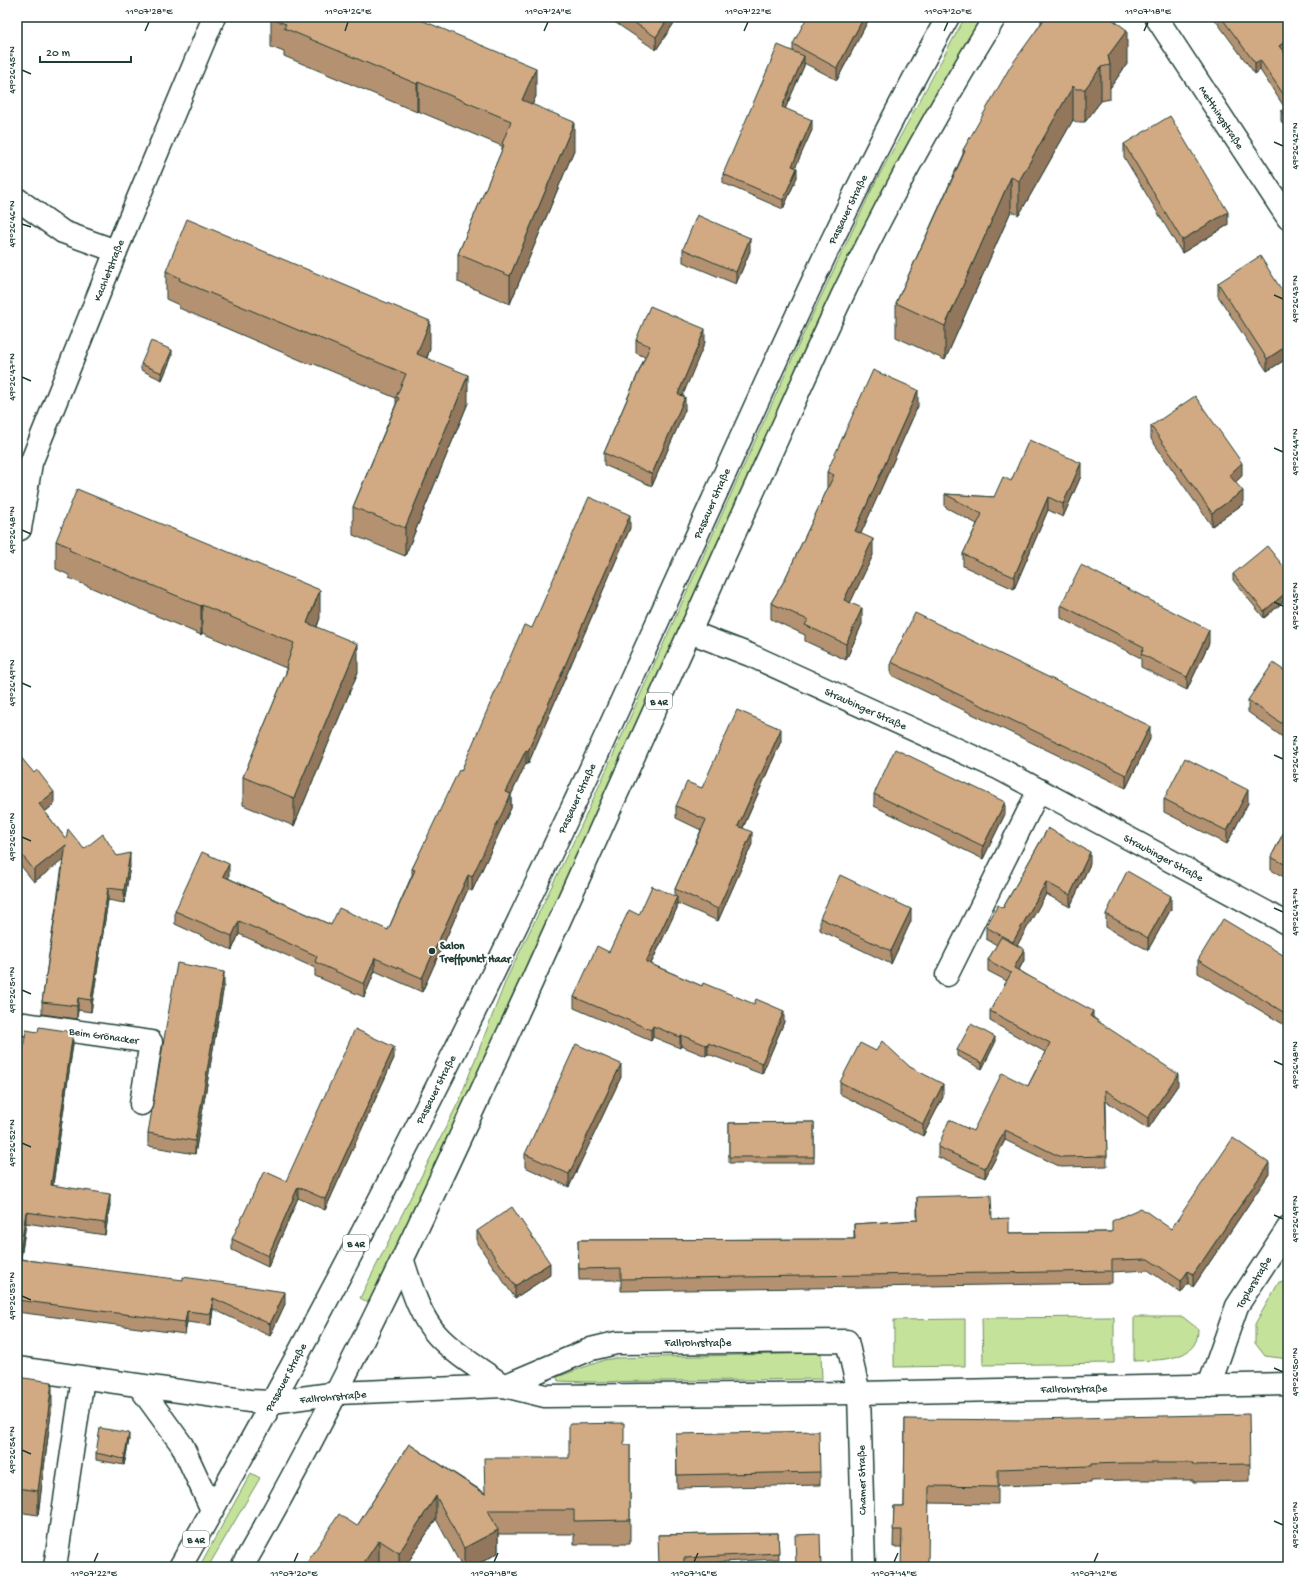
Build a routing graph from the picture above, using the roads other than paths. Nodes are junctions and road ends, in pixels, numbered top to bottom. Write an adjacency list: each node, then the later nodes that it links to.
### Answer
1 (214, 17): 7 (street, Kachletstraße)
2 (948, 17): 25 (street, Passauer Straße / B 4R)
3 (995, 17): 9 (street, B 4R)
4 (1156, 17): 6 (street, Metthingstraße)
5 (17, 199): 7 (street)
6 (1288, 218)
7 (116, 251): 8 (street, Kachletstraße)
8 (20, 530)
9 (690, 632): 10 (street, Straubinger Straße); 16 (street, B 4R)
10 (1039, 790): 11 (street, Straubinger Straße); 12 (street)
11 (1288, 924)
12 (947, 975)
13 (17, 1023): 14 (street, Beim Grönacker)
14 (141, 1104)
15 (1288, 1228): 22 (street, Toplerstraße)
16 (402, 1261): 21 (street, Fallrohrstraße); 23 (street, B 4R)
17 (17, 1368): 18 (street, Fallrohrstraße)
18 (83, 1378): 20 (street, Fallrohrstraße); 27 (street)
19 (1288, 1384): 22 (street, Fallrohrstraße)
20 (139, 1386): 25 (street, Fallrohrstraße); 26 (street)
21 (504, 1386): 23 (street, Fallrohrstraße); 24 (street, Fallrohrstraße); 24 (street, Fallrohrstraße)
22 (1209, 1386): 24 (street, Fallrohrstraße)
23 (338, 1393): 25 (street, Fallrohrstraße); 29 (street, B 4R)
24 (859, 1393): 30 (street, Chamer Straße)
25 (272, 1402): 26 (street, Passauer Straße / B 4R)
26 (212, 1510): 28 (street, Passauer Straße / B 4R)
27 (55, 1567)
28 (180, 1567)
29 (242, 1567)
30 (864, 1567)

